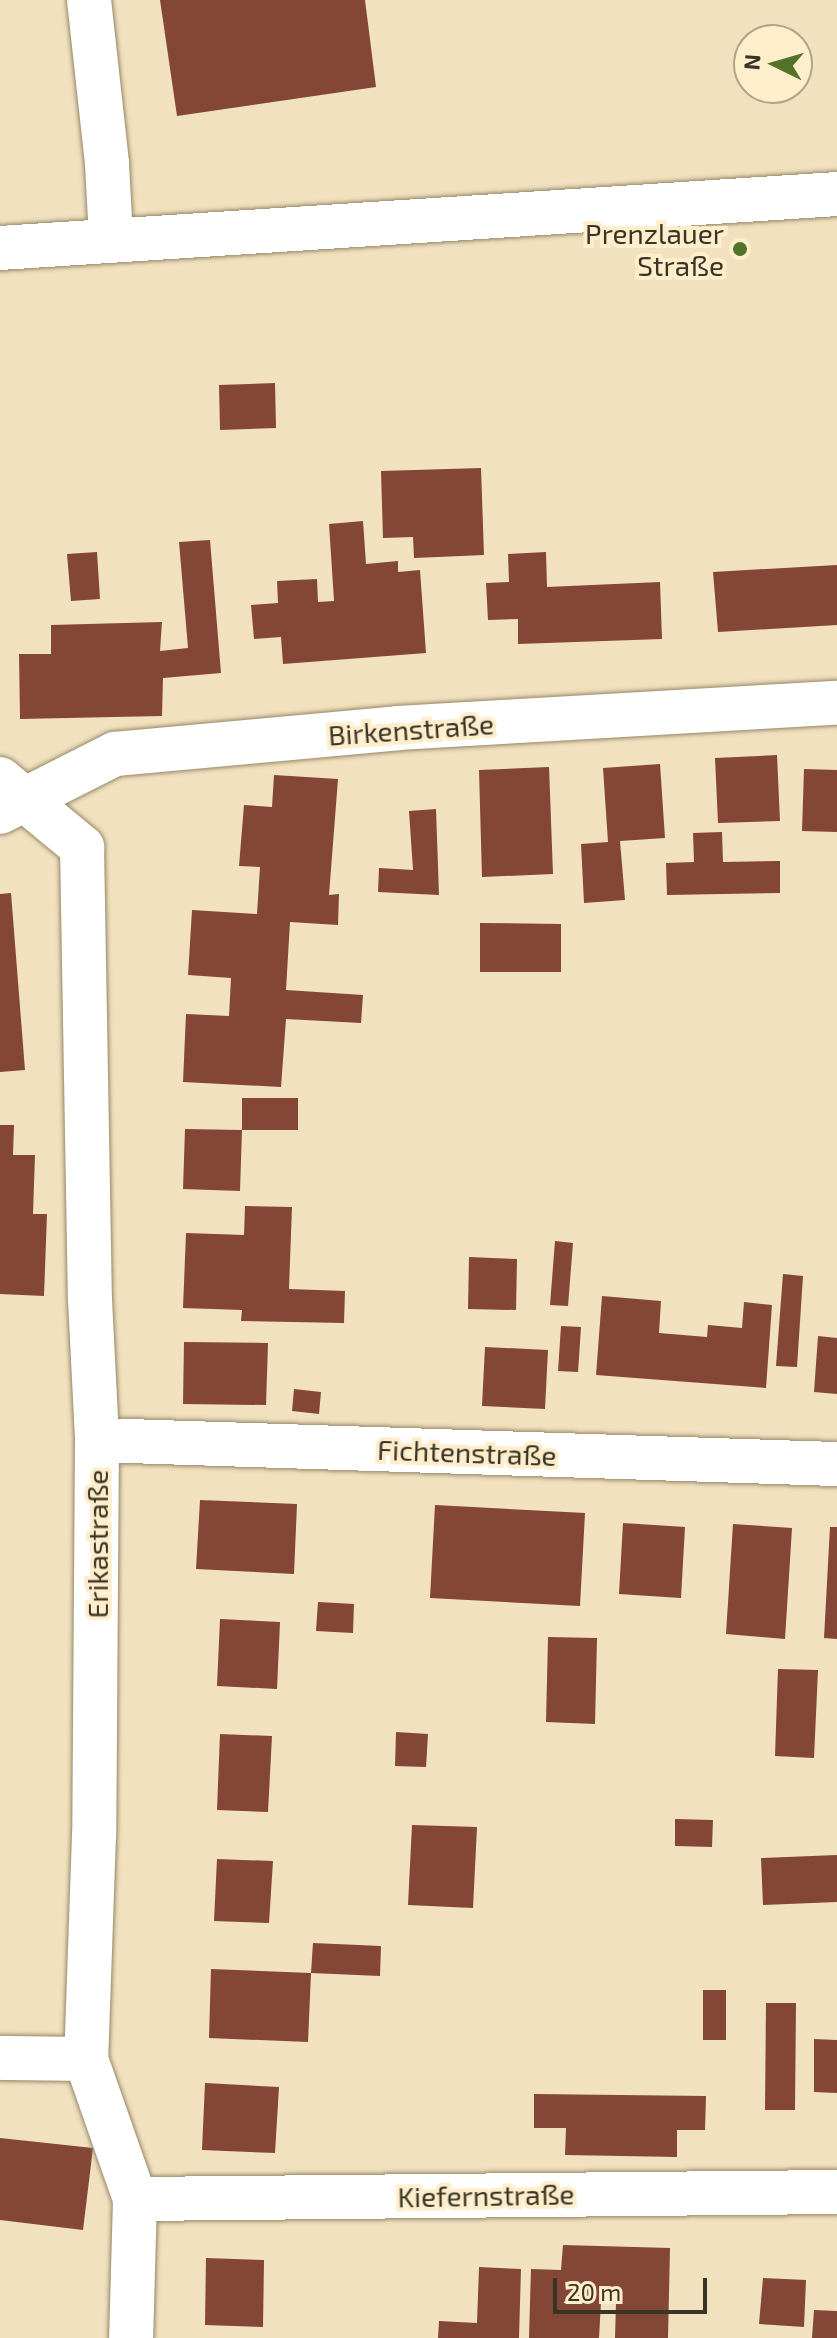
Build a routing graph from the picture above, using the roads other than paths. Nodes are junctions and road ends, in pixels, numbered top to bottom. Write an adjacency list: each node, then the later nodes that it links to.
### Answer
1 (89, 0): 3 (street)
2 (837, 194): 3 (street)
3 (111, 239): 4 (street)
4 (0, 248)
5 (837, 703): 6 (street, Birkenstraße)
6 (8, 797): 7 (street, Erikastraße)
7 (97, 1440): 8 (street, Fichtenstraße); 10 (street, Erikastraße)
8 (837, 1464)
9 (0, 2058): 10 (street)
10 (86, 2059): 12 (street, Erikastraße)
11 (837, 2192): 12 (street, Kiefernstraße)
12 (135, 2199): 13 (street, Erikastraße)
13 (131, 2338)

